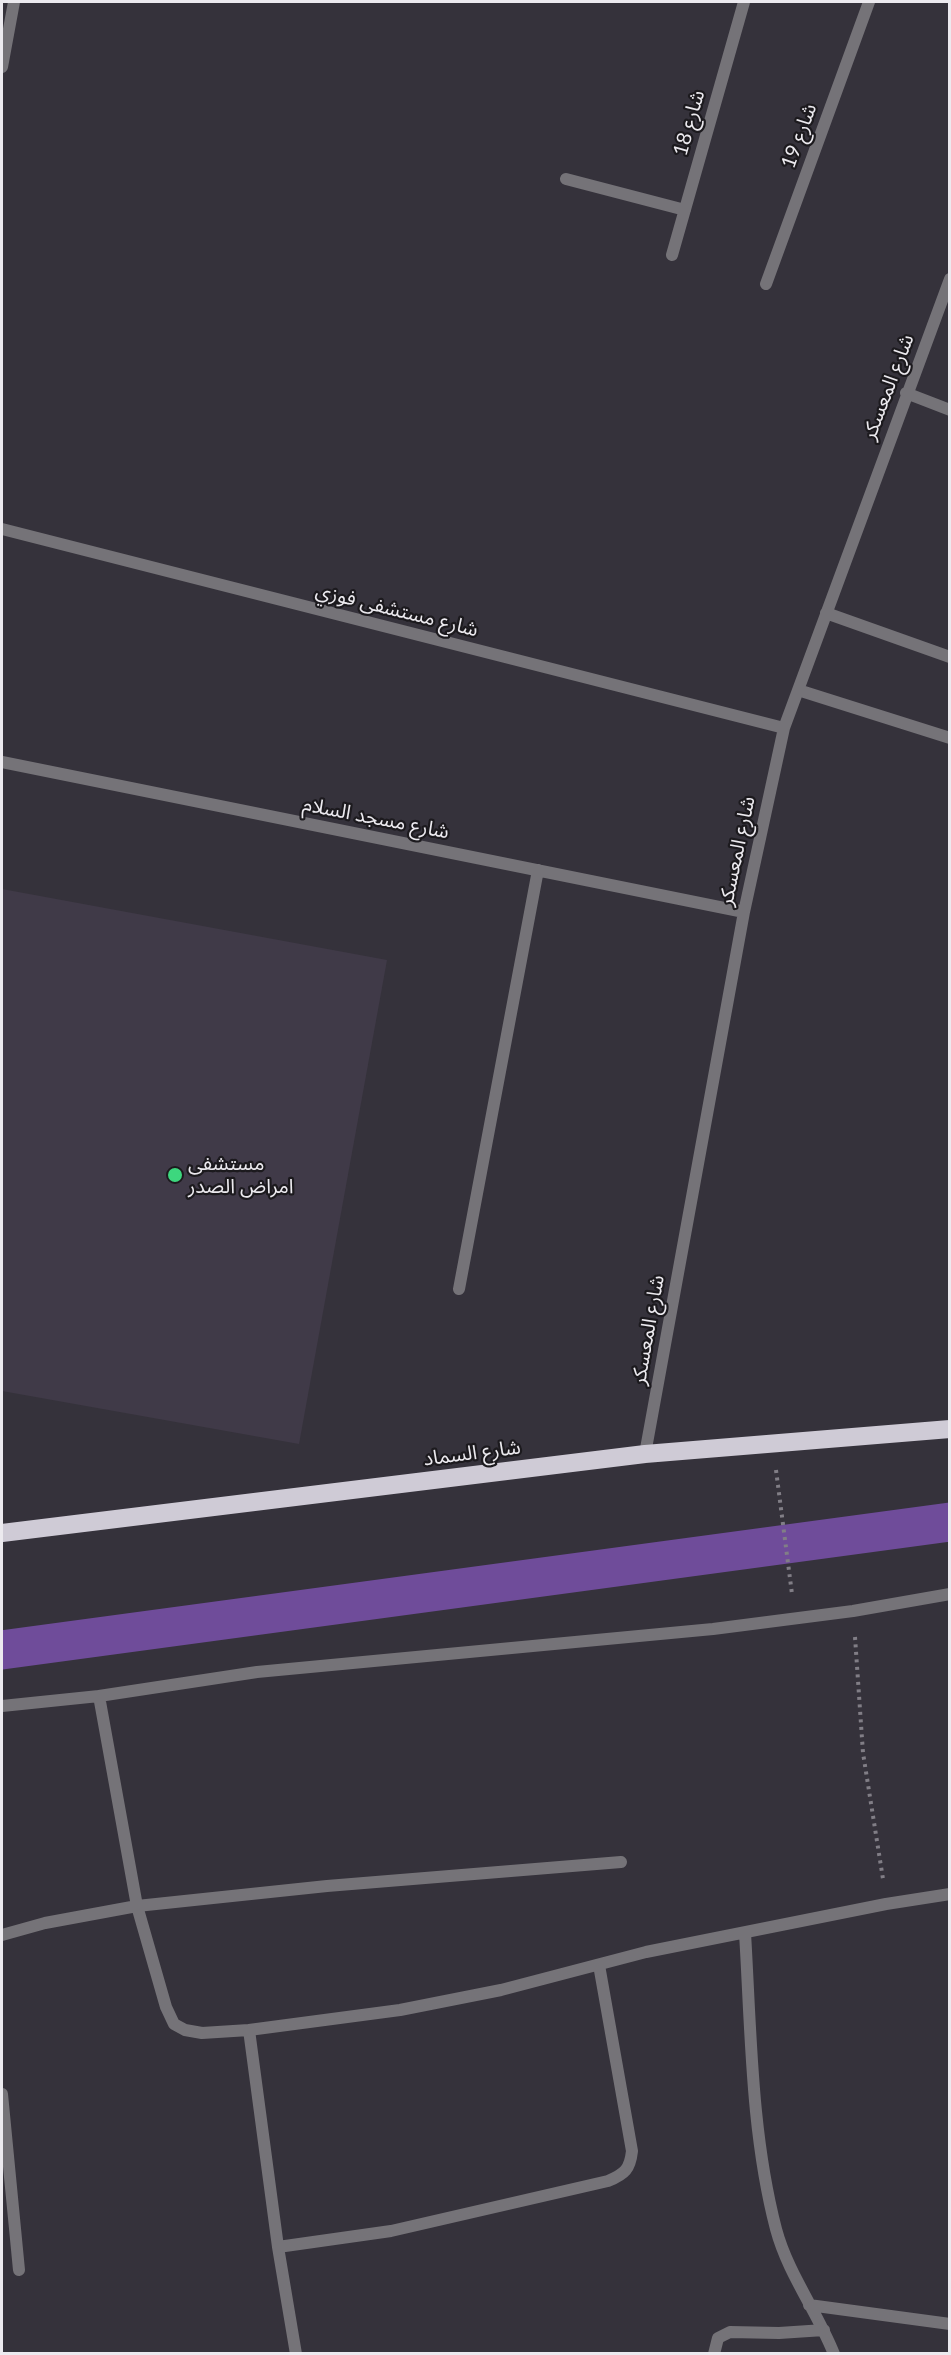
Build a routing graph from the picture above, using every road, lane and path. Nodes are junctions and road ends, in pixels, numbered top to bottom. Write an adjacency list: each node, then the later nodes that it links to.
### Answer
1 (14, 2): 4 (street)
2 (744, 2): 6 (street, شارع 18)
3 (869, 2): 9 (street, شارع 19)
4 (2, 67)
5 (566, 179): 6 (street)
6 (685, 210): 7 (street, شارع 18)
7 (672, 255)
8 (950, 279): 10 (street, شارع المعسكر)
9 (765, 284)
10 (906, 393): 11 (street); 13 (street, شارع المعسكر)
11 (950, 410)
12 (2, 529): 16 (street, شارع مستشفى فوزي)
13 (826, 613): 14 (street); 15 (street, شارع المعسكر)
14 (950, 657)
15 (798, 690): 16 (street, شارع المعسكر); 17 (street)
16 (784, 728): 20 (street, شارع المعسكر)
17 (950, 738)
18 (2, 762): 19 (street, شارع مسجد السلام)
19 (538, 870): 20 (street, شارع مسجد السلام); 21 (street)
20 (744, 912): 23 (street, شارع المعسكر)
21 (459, 1289)
22 (950, 1429): 23 (highway, شارع السماد)
23 (645, 1454): 25 (highway, شارع السماد)
24 (779, 1487): 26 (path)
25 (2, 1533)
26 (792, 1592)
27 (950, 1594): 28 (street)
28 (853, 1611): 29 (street); 33 (path)
29 (99, 1695): 30 (street); 34 (street)
30 (2, 1706)
31 (621, 1862): 34 (street)
32 (950, 1894): 33 (street)
33 (886, 1904): 35 (street)
34 (137, 1906): 36 (street); 38 (street)
35 (745, 1933): 37 (street); 42 (street)
36 (2, 1935)
37 (599, 1965): 38 (street); 40 (street)
38 (249, 2030): 40 (street)
39 (2, 2094): 41 (street)
40 (278, 2247): 45 (street)
41 (19, 2270)
42 (809, 2305): 43 (street); 44 (street)
43 (950, 2324)
44 (824, 2330): 46 (street); 47 (street)
45 (296, 2354)
46 (714, 2354)
47 (834, 2354)

